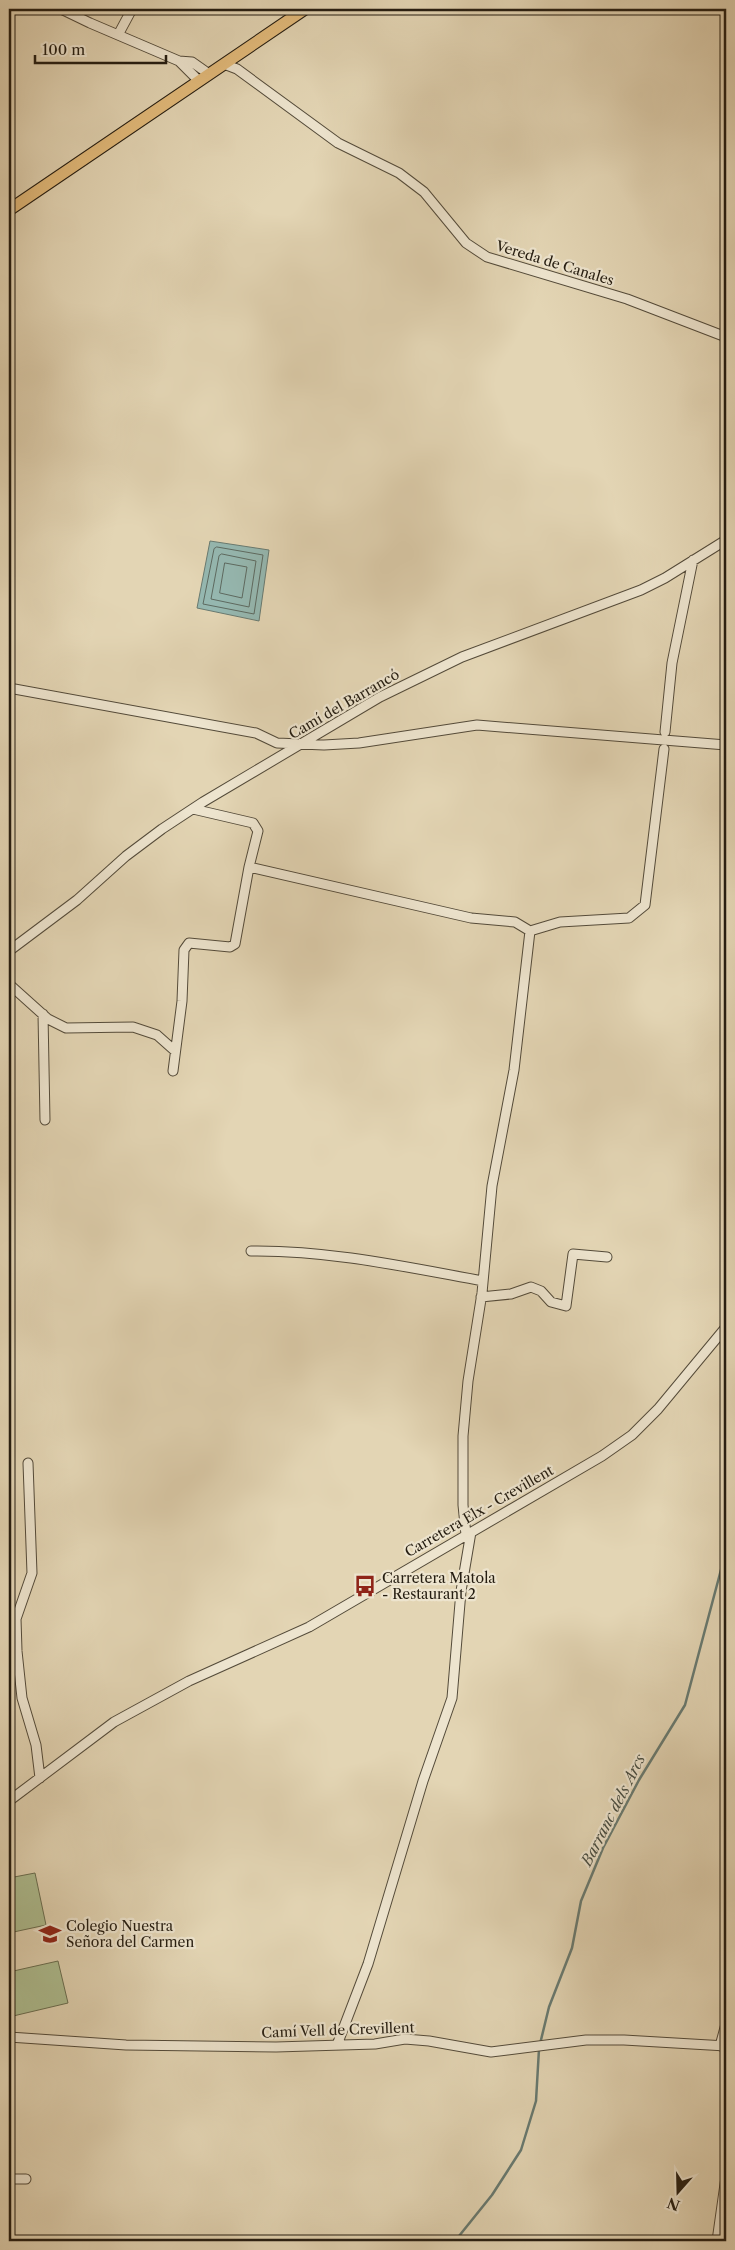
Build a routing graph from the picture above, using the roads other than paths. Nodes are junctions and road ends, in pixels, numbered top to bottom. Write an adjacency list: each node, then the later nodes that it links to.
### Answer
1 (61, 9): 4 (street)
2 (132, 9): 4 (street)
3 (305, 9): 6 (main road)
4 (118, 35): 5 (street)
5 (179, 61): 7 (street); 8 (street)
6 (224, 64): 7 (main road); 10 (street, Vereda de Canales)
7 (209, 74): 8 (main road)
8 (199, 80): 9 (main road)
9 (9, 210)
10 (726, 336)
11 (726, 540): 12 (street, Camí del Barrancó)
12 (693, 560): 14 (street); 15 (street, Camí del Barrancó)
13 (9, 688): 15 (street)
14 (665, 732)
15 (302, 745): 16 (street); 18 (street, Camí del Barrancó)
16 (726, 745)
17 (664, 749): 20 (street)
18 (193, 809): 19 (street); 21 (street, Camí del Barrancó)
19 (249, 867): 20 (street); 24 (street)
20 (530, 932): 29 (street)
21 (9, 951)
22 (9, 984): 23 (street)
23 (43, 1014): 24 (street); 26 (street)
24 (176, 1051): 25 (street)
25 (173, 1072)
26 (45, 1120)
27 (251, 1251): 29 (street)
28 (607, 1256): 30 (street)
29 (483, 1281): 30 (street)
30 (481, 1298): 33 (street)
31 (726, 1327): 33 (street, Carretera Elx - Crevillent)
32 (28, 1463): 34 (street)
33 (468, 1534): 34 (street, Carretera Elx - Crevillent); 38 (street)
34 (40, 1778): 35 (street, Carretera Elx - Crevillent)
35 (9, 1801)
36 (726, 2024): 39 (street)
37 (9, 2037): 38 (street, Camí Vell de Crevillent)
38 (337, 2045): 39 (street, Camí Vell de Crevillent)
39 (723, 2046)
40 (726, 2178): 43 (street)
41 (9, 2179): 42 (street)
42 (26, 2179)
43 (717, 2241)

